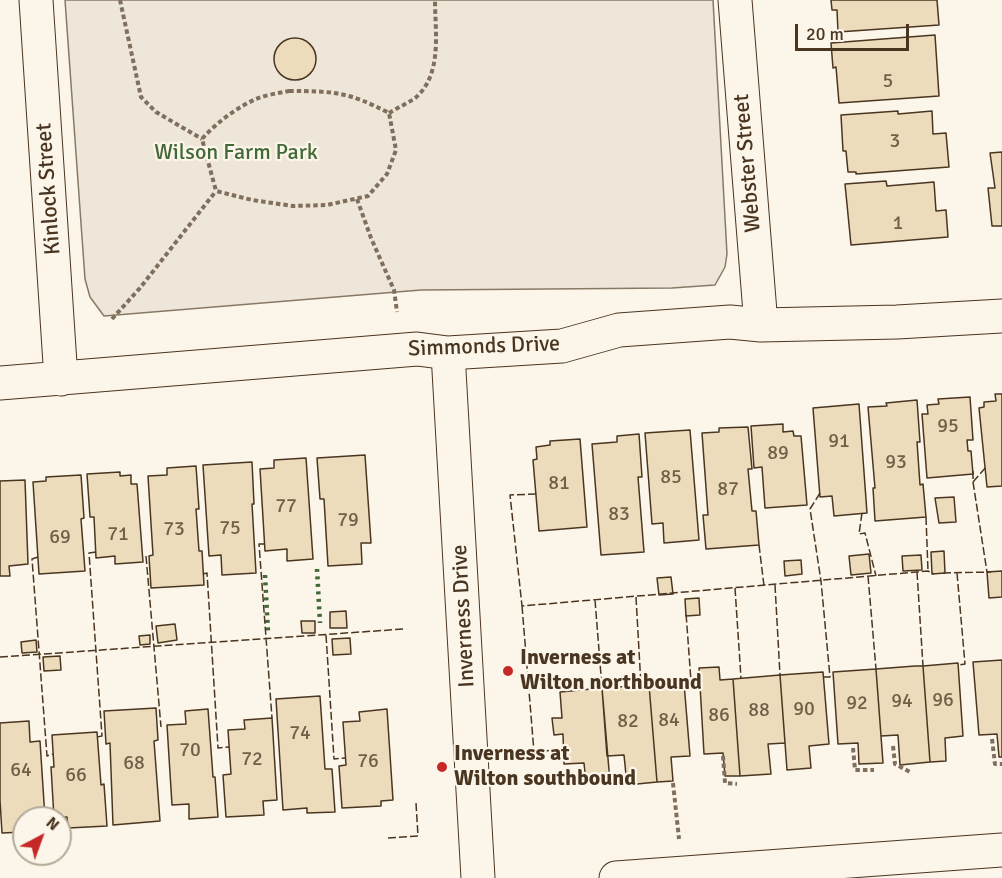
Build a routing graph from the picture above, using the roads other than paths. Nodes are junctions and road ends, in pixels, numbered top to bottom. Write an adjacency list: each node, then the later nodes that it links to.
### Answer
1 (36, 0): 6 (street, Kinlock Street)
2 (735, 0): 4 (street, Webster Street)
3 (1002, 316): 4 (street, Simmonds Drive)
4 (761, 325): 5 (street, Simmonds Drive)
5 (448, 353): 6 (street, Simmonds Drive); 9 (street, Inverness Drive)
6 (61, 379): 7 (street, Simmonds Drive)
7 (0, 383)
8 (1002, 850): 10 (street)
9 (478, 878)
10 (616, 878)

